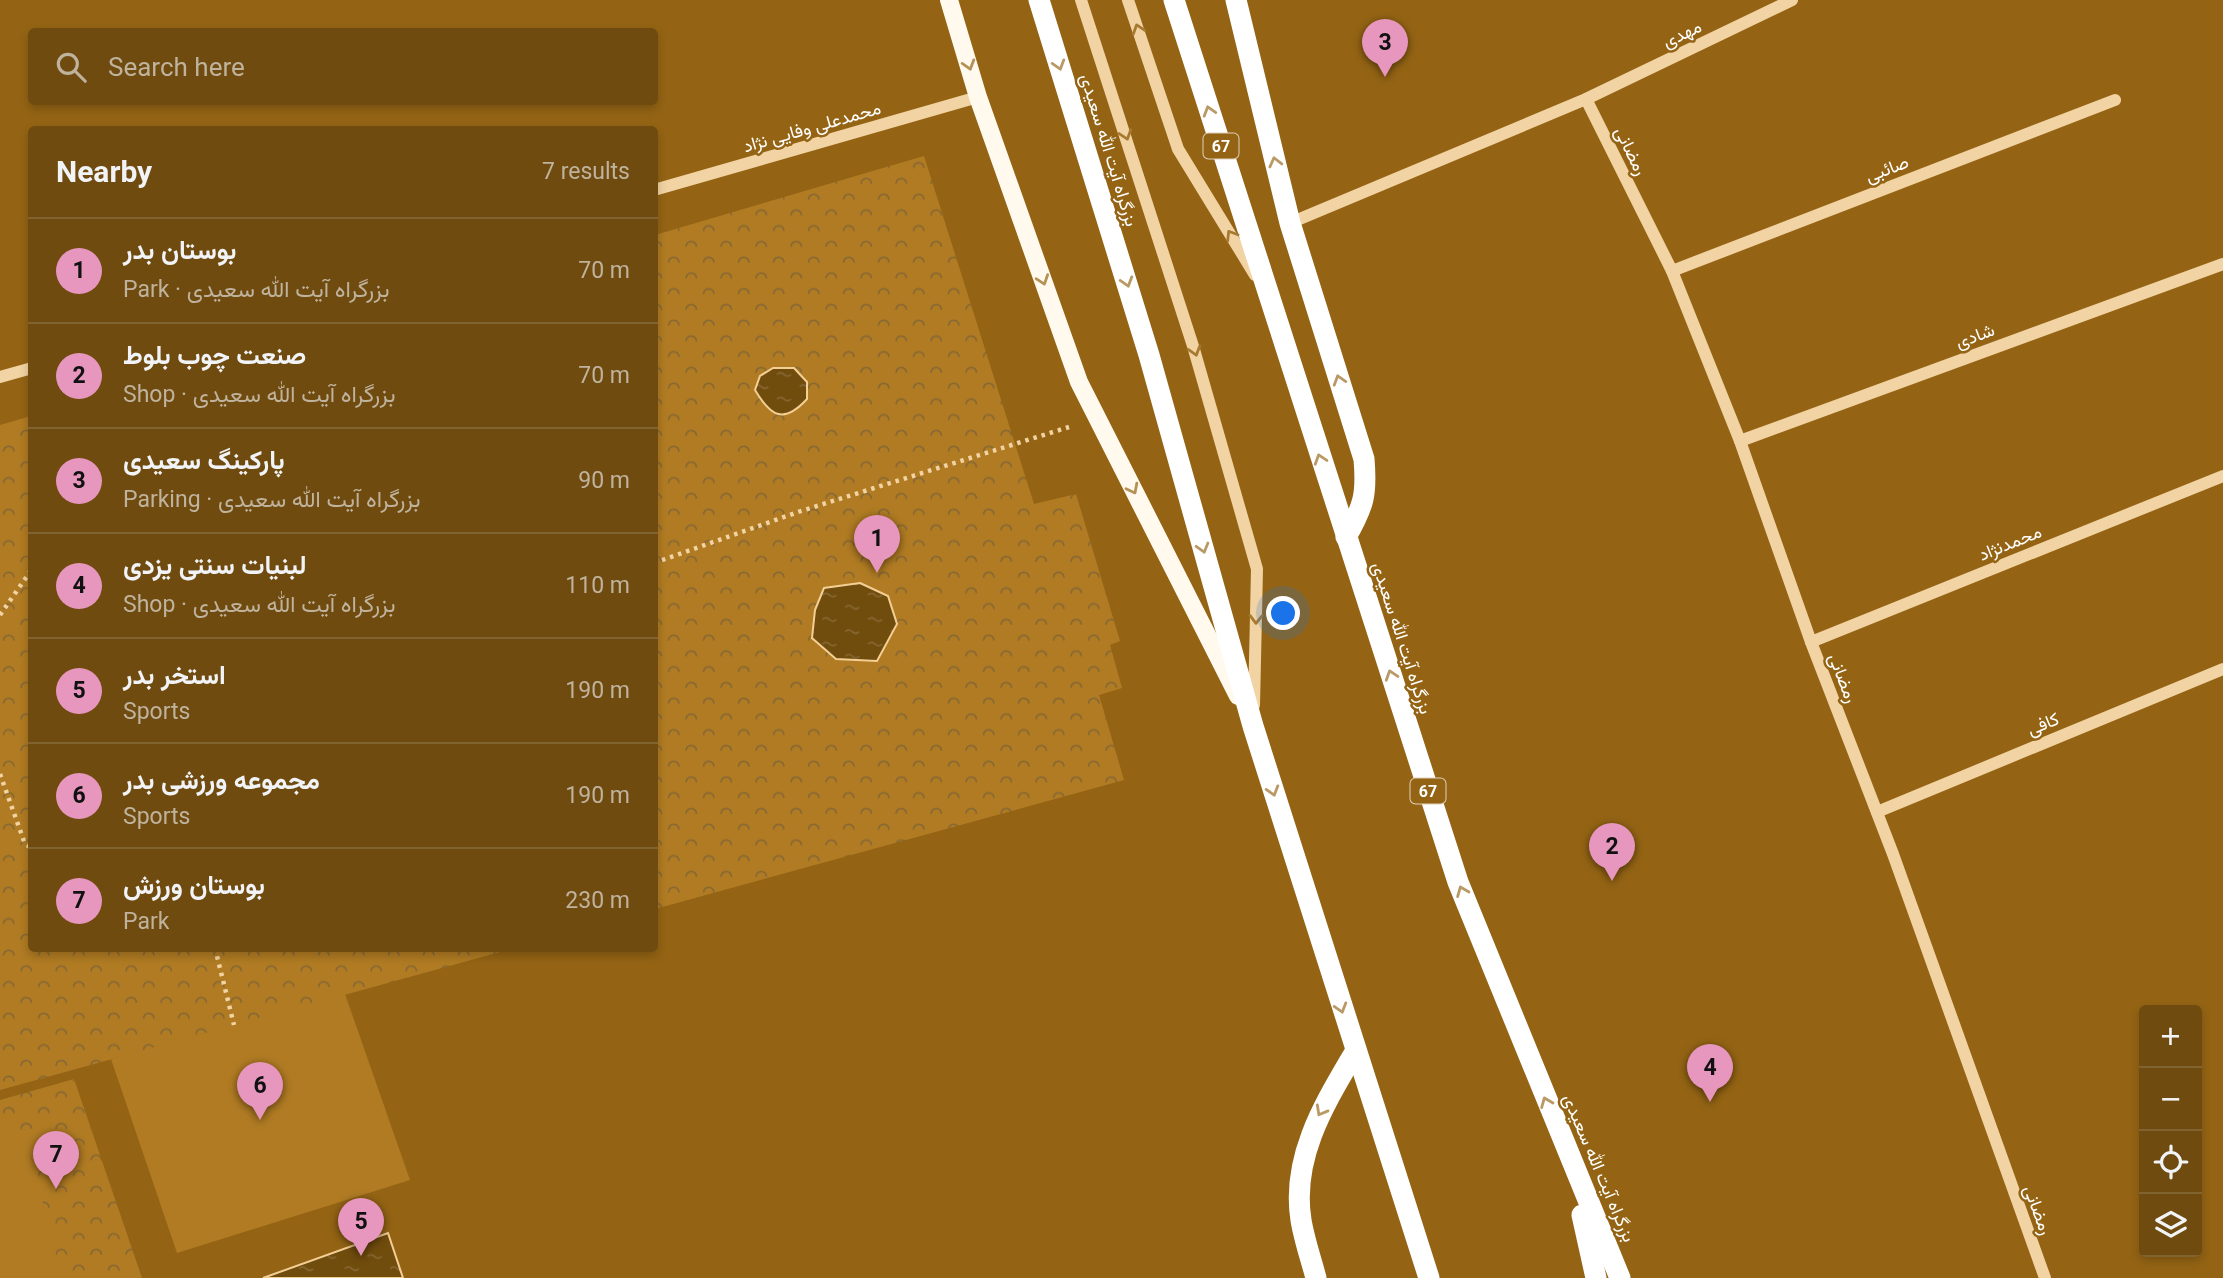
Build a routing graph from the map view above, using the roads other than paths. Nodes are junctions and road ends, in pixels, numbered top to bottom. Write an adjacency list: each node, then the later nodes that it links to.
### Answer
1 (949, 0): 8 (main road, one-way to 8)
2 (1039, 0): 23 (highway, بزرگراه آیت الله سعیدی, one-way to 23)
3 (1082, 0): 23 (street, one-way to 23)
4 (1128, 0): 15 (street, one-way to 4)
5 (1174, 0): 15 (highway, بزرگراه آیت الله سعیدی / 67, one-way to 5)
6 (1236, 0): 12 (highway, one-way to 6)
7 (1793, 0): 9 (street, مهدی)
8 (978, 97): 11 (street, محمدعلی وفایی نژاد); 23 (main road, one-way to 23)
9 (1586, 99): 12 (street, مهدی); 14 (street, رمضانی)
10 (2115, 100): 14 (street, صائبی)
11 (658, 189)
12 (1290, 223): 20 (highway, one-way to 12)
13 (2223, 264): 18 (street, شادی)
14 (1672, 271): 18 (street, رمضانی)
15 (1267, 293): 20 (highway, بزرگراه آیت الله سعیدی / 67, one-way to 15)
16 (28, 369): 17 (street)
17 (0, 377)
18 (1740, 440): 21 (street, رمضانی)
19 (2223, 476): 21 (street, محمدنژاد)
20 (1346, 537): 26 (highway, بزرگراه آیت الله سعیدی / 67, one-way to 20)
21 (1811, 642): 24 (street, رمضانی)
22 (2223, 669): 24 (street, کافی)
23 (1253, 726): 25 (highway, بزرگراه آیت الله سعیدی, one-way to 25)
24 (1877, 812): 33 (street, رمضانی)
25 (1355, 1052): 27 (highway, بزرگراه آیت الله سعیدی); 28 (highway, one-way to 28)
26 (1565, 1149): 31 (highway); 32 (highway, بزرگراه آیت الله سعیدی / 67)
27 (1416, 1231): 29 (highway, بزرگراه آیت الله سعیدی); 30 (highway)
28 (1316, 1278)
29 (1429, 1278)
30 (1445, 1278)
31 (1596, 1278)
32 (1620, 1278)
33 (2045, 1278)

